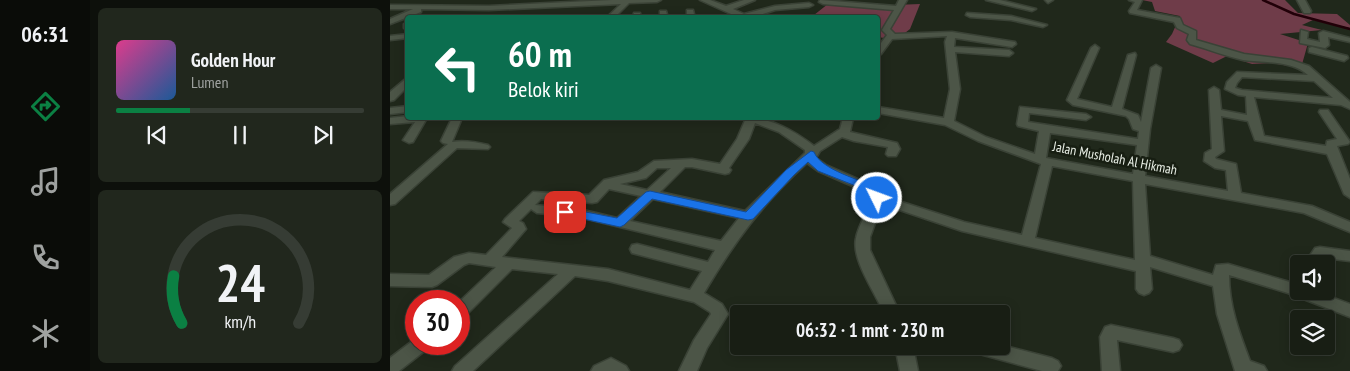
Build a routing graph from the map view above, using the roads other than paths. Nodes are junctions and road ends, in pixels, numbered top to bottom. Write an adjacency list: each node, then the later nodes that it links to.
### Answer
1 (657, 0): 9 (street)
2 (704, 0): 17 (street)
3 (751, 0): 17 (street)
4 (903, 0): 15 (street)
5 (990, 0): 18 (street)
6 (1133, 0): 39 (street)
7 (1301, 0): 19 (street)
8 (594, 1): 9 (street); 14 (street)
9 (633, 1): 21 (street)
10 (823, 2): 12 (street)
11 (808, 3): 23 (street)
12 (875, 3): 15 (street)
13 (420, 8): 14 (street); 16 (street); 24 (street)
14 (489, 8): 20 (street)
15 (899, 8): 29 (street)
16 (392, 9)
17 (726, 9): 22 (street)
18 (1032, 9)
19 (1308, 11)
20 (481, 15)
21 (613, 15)
22 (741, 15)
23 (752, 15)
24 (390, 22)
25 (963, 24): 26 (street); 29 (street); 35 (street); 35 (street)
26 (1043, 25)
27 (1304, 32): 33 (street)
28 (405, 36): 30 (street)
29 (890, 37): 32 (street)
30 (390, 38)
31 (1350, 40): 33 (street)
32 (880, 47)
33 (1312, 47): 37 (street); 39 (street)
34 (1095, 48): 50 (street)
35 (950, 49): 62 (street)
36 (1132, 55): 50 (street)
37 (1344, 58)
38 (1156, 68): 64 (street)
39 (1306, 68): 40 (street)
40 (1318, 78): 46 (street); 46 (street)
41 (405, 83): 44 (street)
42 (1214, 90): 51 (street)
43 (405, 96): 44 (street)
44 (390, 98)
45 (1250, 98): 54 (street)
46 (1347, 104)
47 (405, 109): 49 (street)
48 (880, 110): 62 (street, Jalan Musholah Al Hikmah)
49 (390, 111)
50 (1116, 111): 64 (street)
51 (1214, 112): 54 (street); 79 (street)
52 (1324, 112): 70 (street)
53 (1086, 117): 63 (street)
54 (1253, 119): 70 (street)
55 (405, 120): 61 (street)
56 (420, 120): 66 (street)
57 (455, 120): 67 (street)
58 (751, 120): 74 (street)
59 (759, 120): 71 (street)
60 (847, 120): 65 (street)
61 (390, 121)
62 (948, 122): 73 (street, Jalan Musholah Al Hikmah)
63 (1045, 129): 68 (street); 73 (street)
64 (1145, 129): 68 (street)
65 (844, 131): 71 (street); 72 (street)
66 (409, 140)
67 (447, 141)
68 (1144, 143): 75 (street)
69 (484, 147): 81 (street)
70 (1332, 151): 77 (street)
71 (811, 154): 80 (street); 83 (street)
72 (892, 154)
73 (1043, 160): 75 (street, Jalan Musholah Al Hikmah); 86 (street)
74 (682, 164): 78 (street); 91 (street)
75 (1139, 178): 79 (street, Jalan Musholah Al Hikmah); 93 (street)
76 (613, 186): 78 (street)
77 (1350, 194)
78 (650, 195): 83 (street); 84 (street)
79 (1235, 196): 85 (street, Jalan Musholah Al Hikmah)
80 (877, 198): 86 (street); 101 (street)
81 (390, 201)
82 (537, 209): 84 (street)
83 (748, 216): 87 (street)
84 (620, 223): 87 (street)
85 (1350, 227)
86 (1027, 241): 93 (street)
87 (724, 247): 94 (street)
88 (637, 249): 94 (street)
89 (1316, 255): 90 (street)
90 (1350, 256)
91 (490, 260): 92 (street); 96 (street)
92 (510, 262): 95 (street); 100 (street)
93 (1143, 263): 97 (street); 98 (street)
94 (712, 268): 99 (street)
95 (572, 270): 99 (street); 110 (street)
96 (390, 280)
97 (1221, 284): 102 (street); 109 (street)
98 (1144, 289)
99 (695, 295): 113 (street)
100 (470, 301)
101 (888, 305)
102 (1350, 311)
103 (1173, 346): 115 (street)
104 (407, 355): 108 (street)
105 (906, 355): 114 (street)
106 (1010, 355): 107 (street)
107 (1052, 366)
108 (390, 368)
109 (1248, 370)
110 (461, 371)
111 (600, 371): 112 (street)
112 (620, 371)
113 (688, 371)
114 (909, 371)
115 (1111, 371)

